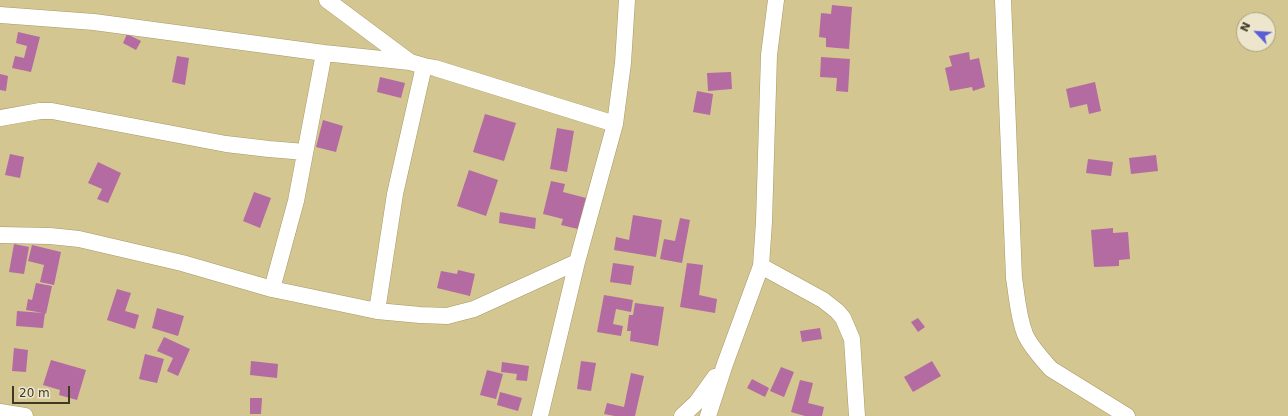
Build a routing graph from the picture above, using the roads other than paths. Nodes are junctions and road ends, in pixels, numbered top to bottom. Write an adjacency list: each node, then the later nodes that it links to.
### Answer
1 (327, 0): 7 (street)
2 (627, 0): 9 (street)
3 (776, 0): 13 (street)
4 (1003, 0): 23 (street)
5 (0, 14): 6 (street)
6 (324, 53): 7 (street); 10 (street)
7 (417, 64): 9 (street); 15 (street)
8 (0, 118): 10 (street)
9 (615, 124): 12 (street)
10 (305, 152): 14 (street)
11 (0, 235): 14 (street)
12 (577, 262): 15 (street); 19 (street)
13 (761, 266): 16 (street); 22 (street)
14 (272, 289): 15 (street)
15 (377, 311)
16 (725, 364): 20 (street); 21 (street)
17 (0, 412): 18 (street)
18 (25, 416)
19 (540, 416)
20 (682, 416)
21 (708, 416)
22 (857, 416)
23 (1127, 416)

